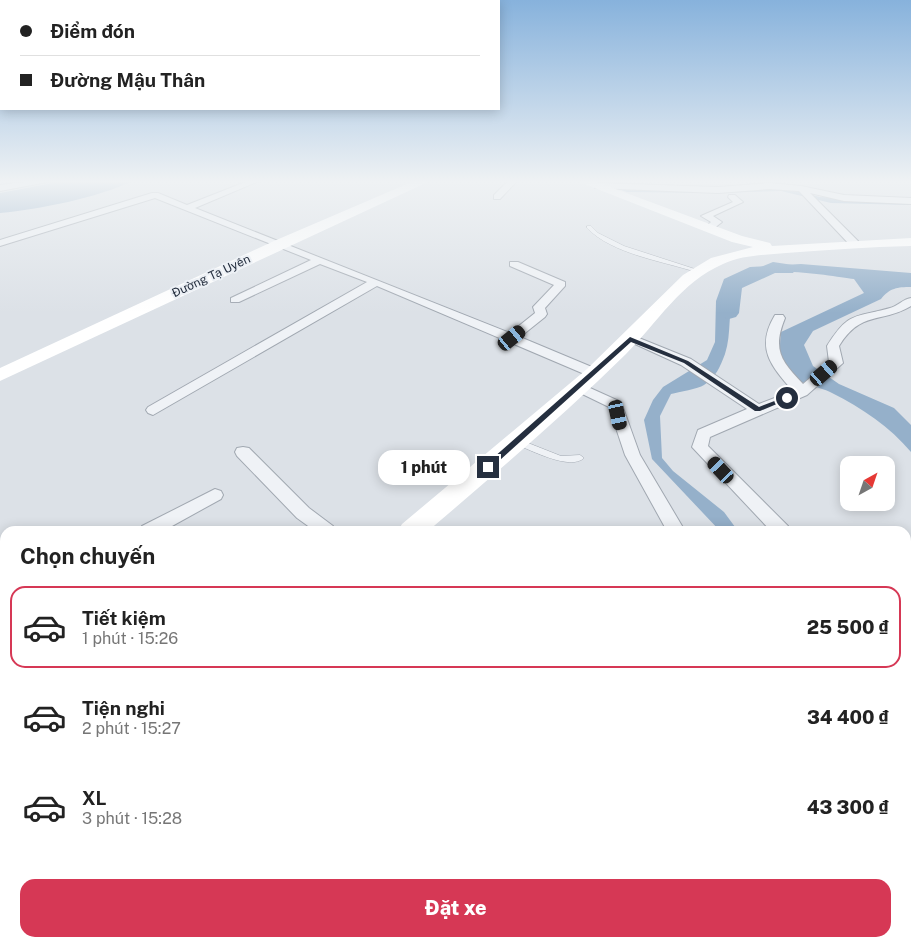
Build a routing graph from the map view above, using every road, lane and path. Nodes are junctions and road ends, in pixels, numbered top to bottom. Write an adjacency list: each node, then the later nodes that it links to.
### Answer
1 (58, 225): 10 (street)
2 (231, 225): 12 (street)
3 (322, 225): 12 (main road, Đường Tạ Uyên)
4 (694, 225): 9 (main road)
5 (696, 225): 9 (main road)
6 (715, 225): 9 (street)
7 (836, 225): 11 (street)
8 (589, 226): 18 (lane)
9 (710, 231): 13 (main road); 16 (main road)
10 (0, 243)
11 (854, 243): 13 (main road); 14 (main road)
12 (279, 244): 15 (street); 26 (main road, Đường Tạ Uyên)
13 (744, 246): 16 (main road)
14 (908, 247)
15 (319, 260): 19 (street); 20 (street)
16 (718, 260): 18 (main road)
17 (514, 264): 23 (street)
18 (698, 271): 24 (main road)
19 (376, 282): 23 (street); 29 (street)
20 (236, 300)
21 (911, 301): 28 (street)
22 (779, 318): 28 (street)
23 (512, 338): 25 (street)
24 (630, 339): 25 (main road); 30 (street)
25 (594, 373): 27 (main road)
26 (0, 375)
27 (579, 387): 31 (main road); 38 (street)
28 (802, 392): 30 (street)
29 (153, 410)
30 (758, 410): 39 (street)
31 (518, 442): 33 (lane); 37 (main road)
32 (243, 452): 36 (street)
33 (580, 458)
34 (215, 495): 35 (street)
35 (157, 526)
36 (320, 526)
37 (417, 526)
38 (673, 526)
39 (777, 526)

